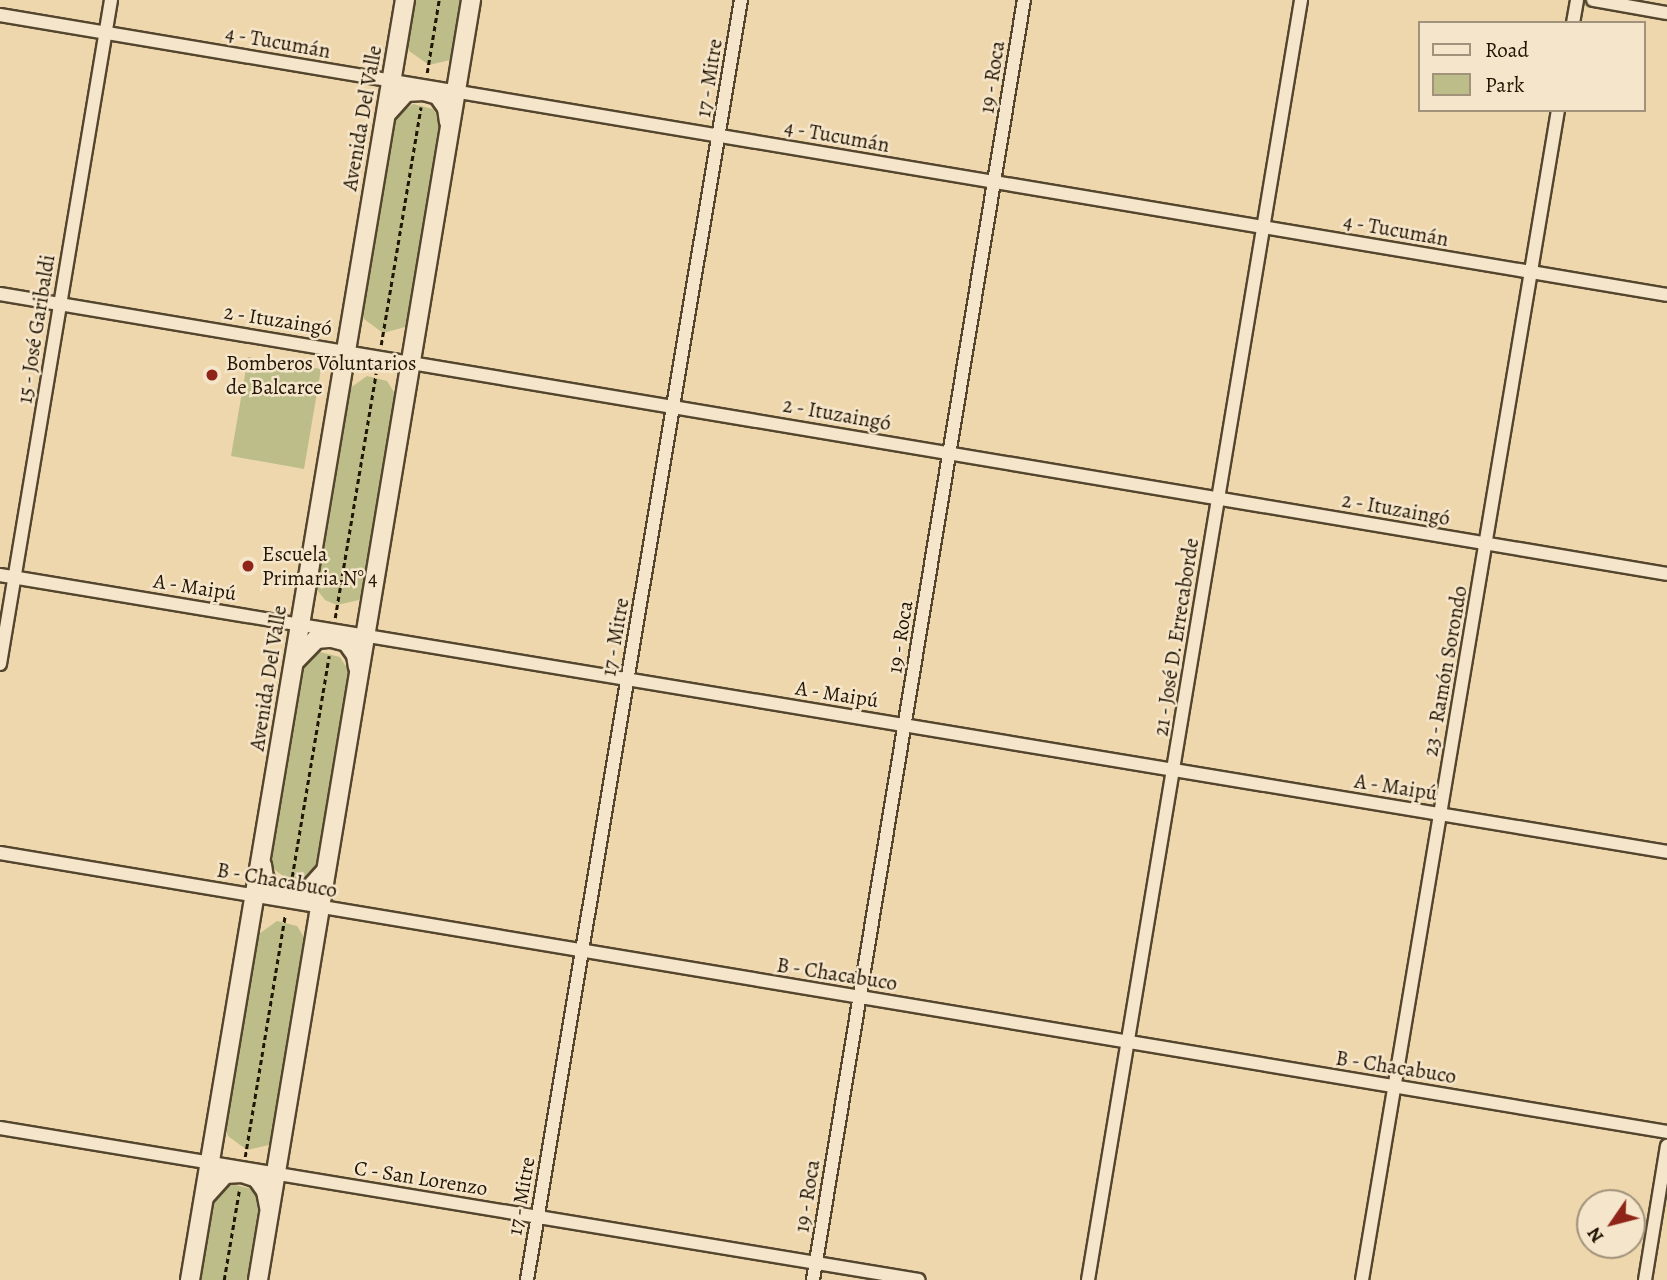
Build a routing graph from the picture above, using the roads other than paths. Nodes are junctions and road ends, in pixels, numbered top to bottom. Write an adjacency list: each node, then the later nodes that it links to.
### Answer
1 (111, 0): 12 (street, 15 - José Garibaldi)
2 (405, 0): 13 (street, Avenida Del Valle)
3 (471, 0): 15 (street)
4 (741, 0): 19 (street, 17 - Mitre)
5 (1024, 0): 20 (street, 19 - Roca)
6 (1301, 0): 21 (street, 21 - José D. Errecaborde)
7 (1577, 0): 11 (street)
8 (1592, 0): 9 (street)
9 (1667, 13)
10 (0, 15): 12 (street, 4 - Tucumán)
11 (1573, 21)
12 (106, 33): 13 (street, 4 - Tucumán); 25 (street, 15 - José Garibaldi)
13 (391, 81): 14 (street, 4 - Tucumán); 17 (street, Avenida Del Valle)
14 (424, 89): 15 (street, 4 - Tucumán); 17 (street); 18 (street)
15 (456, 92): 18 (street); 19 (street, 4 - Tucumán)
16 (1559, 112): 22 (street, 23 - Ramón Sorondo)
17 (386, 115): 26 (street, Avenida Del Valle)
18 (450, 128): 27 (street)
19 (718, 136): 20 (street, 4 - Tucumán); 28 (street, 17 - Mitre)
20 (994, 182): 21 (street, 4 - Tucumán); 29 (street, 19 - Roca)
21 (1263, 227): 22 (street, 4 - Tucumán); 30 (street, 21 - José D. Errecaborde)
22 (1531, 272): 24 (street, 4 - Tucumán); 31 (street, 23 - Ramón Sorondo)
23 (0, 294): 25 (street, 2 - Ituzaingó)
24 (1667, 295)
25 (60, 303): 26 (street, 2 - Ituzaingó); 34 (street, 15 - José Garibaldi)
26 (346, 350): 27 (street, 2 - Ituzaingó); 35 (street, Avenida Del Valle)
27 (412, 361): 28 (street, 2 - Ituzaingó); 37 (street)
28 (673, 406): 29 (street, 2 - Ituzaingó); 41 (street, 17 - Mitre)
29 (950, 453): 30 (street, 2 - Ituzaingó); 42 (street, 19 - Roca)
30 (1218, 498): 31 (street, 2 - Ituzaingó); 43 (street, 21 - José D. Errecaborde)
31 (1486, 544): 33 (street, 2 - Ituzaingó); 44 (street, 23 - Ramón Sorondo)
32 (0, 575): 34 (street, A - Maipú)
33 (1667, 575)
34 (15, 577): 35 (street, A - Maipú); 39 (street, 15 - José Garibaldi)
35 (300, 624): 36 (street, A - Maipú); 38 (street, Avenida Del Valle)
36 (332, 634): 37 (street, A - Maipú); 38 (street); 40 (street)
37 (366, 635): 40 (street); 41 (street, A - Maipú)
38 (294, 662): 47 (street, Avenida Del Valle)
39 (0, 664)
40 (359, 674): 48 (street)
41 (628, 679): 42 (street, A - Maipú); 52 (street, 17 - Mitre)
42 (905, 725): 43 (street, A - Maipú); 53 (street, 19 - Roca)
43 (1173, 770): 44 (street, A - Maipú); 54 (street, 21 - José D. Errecaborde)
44 (1440, 814): 45 (street, A - Maipú); 55 (street, 23 - Ramón Sorondo)
45 (1667, 852)
46 (0, 853): 49 (street, B - Chacabuco)
47 (261, 858): 49 (street, Avenida Del Valle); 50 (street)
48 (326, 871): 50 (street); 51 (street)
49 (255, 896): 50 (street, B - Chacabuco); 59 (street, Avenida Del Valle)
50 (288, 898): 51 (street, B - Chacabuco)
51 (320, 907): 52 (street, B - Chacabuco); 61 (street)
52 (582, 951): 53 (street, B - Chacabuco); 64 (street, 17 - Mitre)
53 (860, 997): 54 (street, B - Chacabuco); 65 (street, 19 - Roca)
54 (1128, 1042): 55 (street, B - Chacabuco); 71 (street, 21 - José D. Errecaborde)
55 (1394, 1086): 57 (street, B - Chacabuco); 72 (street, 23 - Ramón Sorondo)
56 (0, 1128): 59 (street, C - San Lorenzo)
57 (1667, 1132)
58 (1667, 1146): 73 (street)
59 (210, 1162): 60 (street, C - San Lorenzo); 62 (street, Avenida Del Valle)
60 (243, 1170): 61 (street, C - San Lorenzo); 62 (street); 63 (street)
61 (276, 1173): 63 (street); 64 (street, C - San Lorenzo)
62 (204, 1198): 66 (street, Avenida Del Valle)
63 (269, 1210): 67 (street)
64 (537, 1217): 65 (street, C - San Lorenzo); 68 (street, 17 - Mitre)
65 (816, 1263): 69 (street, 19 - Roca); 70 (street, C - San Lorenzo)
66 (190, 1280)
67 (258, 1280)
68 (527, 1280)
69 (813, 1280)
70 (919, 1280)
71 (1088, 1280)
72 (1362, 1280)
73 (1645, 1280)

